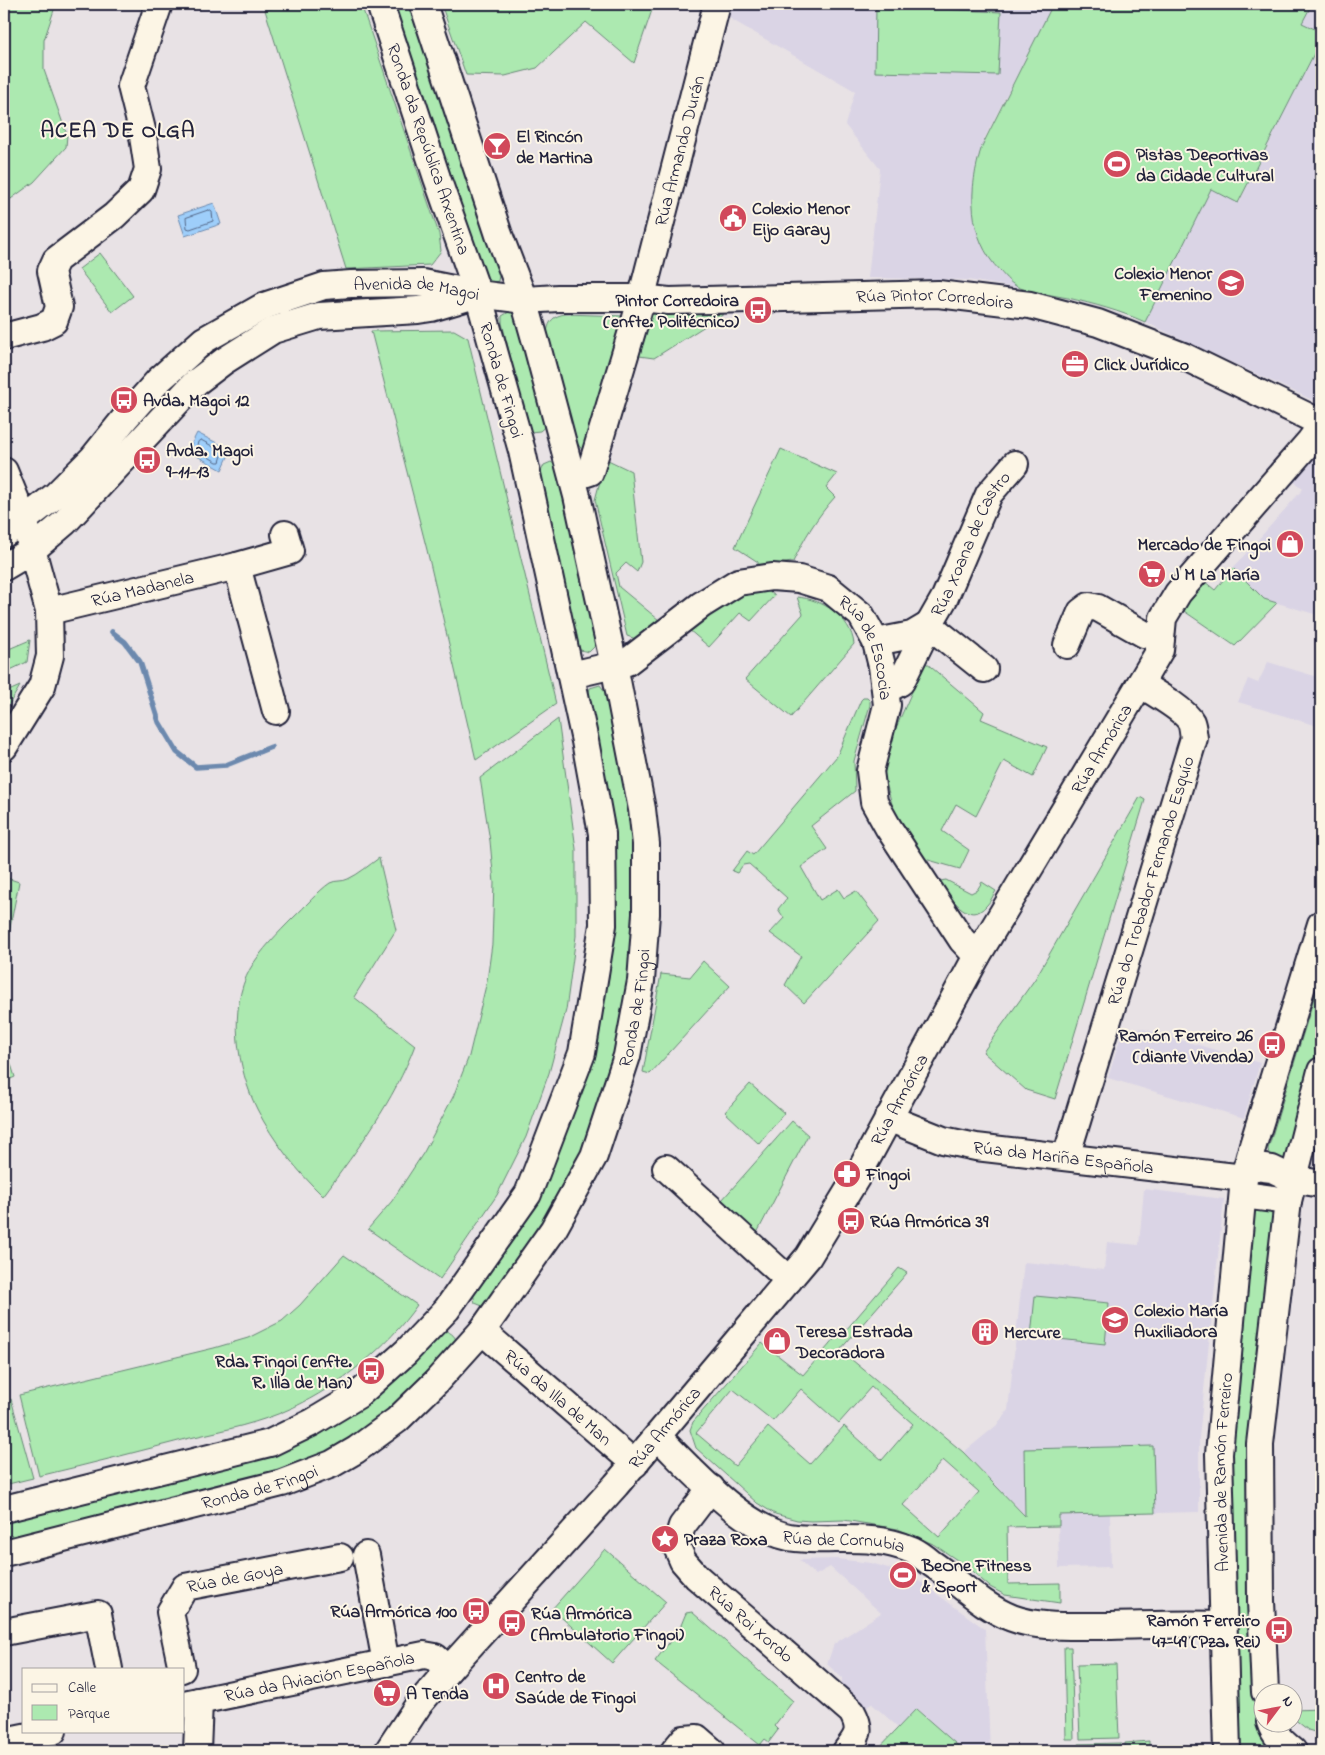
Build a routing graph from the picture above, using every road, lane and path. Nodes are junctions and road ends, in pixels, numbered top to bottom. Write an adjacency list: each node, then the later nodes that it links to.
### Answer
1 (159, 4): 8 (street)
2 (380, 4): 5 (street, Ronda da República Arxentina)
3 (423, 4): 7 (street)
4 (717, 4): 6 (street, Rúa Armando Durán)
5 (478, 294): 7 (street, Ronda de Fingoi); 11 (street, Ronda de Fingoi); 15 (street, Avenida de Magoi); 17 (street, Avenida de Magoi)
6 (641, 298): 7 (street, Rúa Pintor Corredoira); 9 (street, Rúa Pintor Corredoira); 14 (street, Rúa Armando Durán)
7 (524, 300): 10 (street, Ronda de Fingoi)
8 (4, 338)
9 (1321, 424): 22 (street, Rúa Armórica)
10 (562, 443): 11 (street, Ronda de Fingoi); 25 (street, Ronda de Fingoi)
11 (522, 451): 27 (street, Ronda de Fingoi)
12 (1015, 464): 21 (street, Rúa Xoana de Castro)
13 (4, 471): 15 (street)
14 (584, 474)
15 (14, 527): 17 (street)
16 (286, 534): 18 (street, Rúa Madanela)
17 (31, 551): 19 (street, Avenida de Magoi); 20 (street)
18 (237, 566): 20 (street, Rúa Madanela); 30 (street)
19 (4, 567)
20 (49, 611): 31 (street)
21 (929, 625): 23 (street, Rúa Xoana de Castro); 26 (street, Rúa Xoana de Castro); 29 (street, Rúa Xoana de Castro)
22 (1161, 638): 24 (street); 28 (street, Rúa Armórica)
23 (876, 642): 25 (street, Rúa de Escocia); 29 (street, Rúa de Escocia)
24 (1067, 646)
25 (614, 665): 27 (street); 43 (street, Ronda de Fingoi)
26 (984, 669)
27 (571, 675): 42 (street, Ronda de Fingoi)
28 (1140, 684): 33 (street, Rúa Armórica); 36 (street, Rúa do Trobador Fernando Esquío)
29 (886, 690): 33 (street, Rúa de Escocia)
30 (276, 711)
31 (4, 746)
32 (1321, 924): 38 (street, Avenida de Ramón Ferreiro)
33 (977, 956): 35 (street, Rúa Armórica)
34 (1321, 1071): 40 (street, Avenida de Ramón Ferreiro)
35 (888, 1118): 36 (street, Rúa da Mariña Española); 41 (street, Rúa Armórica)
36 (1066, 1157): 38 (street, Rúa da Mariña Española)
37 (666, 1168): 41 (street)
38 (1245, 1179): 40 (street); 51 (street, Avenida de Ramón Ferreiro)
39 (1321, 1184): 40 (street)
40 (1291, 1190): 58 (street, Avenida de Ramón Ferreiro)
41 (789, 1280): 44 (street, Rúa Armórica)
42 (448, 1306): 43 (street); 47 (street, Ronda de Fingoi)
43 (482, 1331): 45 (street, Rúa da Illa de Man); 48 (street, Ronda de Fingoi)
44 (658, 1437): 45 (street, Rúa Armórica); 46 (street, Rúa de Cornubia)
45 (635, 1464): 56 (street, Rúa Armórica)
46 (711, 1488): 51 (street, Rúa de Cornubia); 68 (street, Rúa Roi Xordo)
47 (4, 1509)
48 (4, 1553)
49 (366, 1555): 53 (street)
50 (340, 1556): 55 (street, Rúa de Goya)
51 (1223, 1625): 69 (street, Avenida de Ramón Ferreiro)
52 (4, 1632): 54 (street)
53 (386, 1663): 56 (street, Rúa da Aviación Española); 59 (street, Rúa da Aviación Española)
54 (109, 1668)
55 (182, 1668)
56 (448, 1669): 65 (street, Rúa Armórica)
57 (185, 1681): 59 (street)
58 (1265, 1682)
59 (191, 1703): 64 (street)
60 (49, 1732): 62 (street)
61 (1274, 1732): 70 (street)
62 (4, 1742): 63 (street)
63 (4, 1751)
64 (197, 1751)
65 (388, 1751)
66 (674, 1751): 67 (street)
67 (712, 1751)
68 (846, 1751)
69 (1227, 1751)
70 (1293, 1751)

